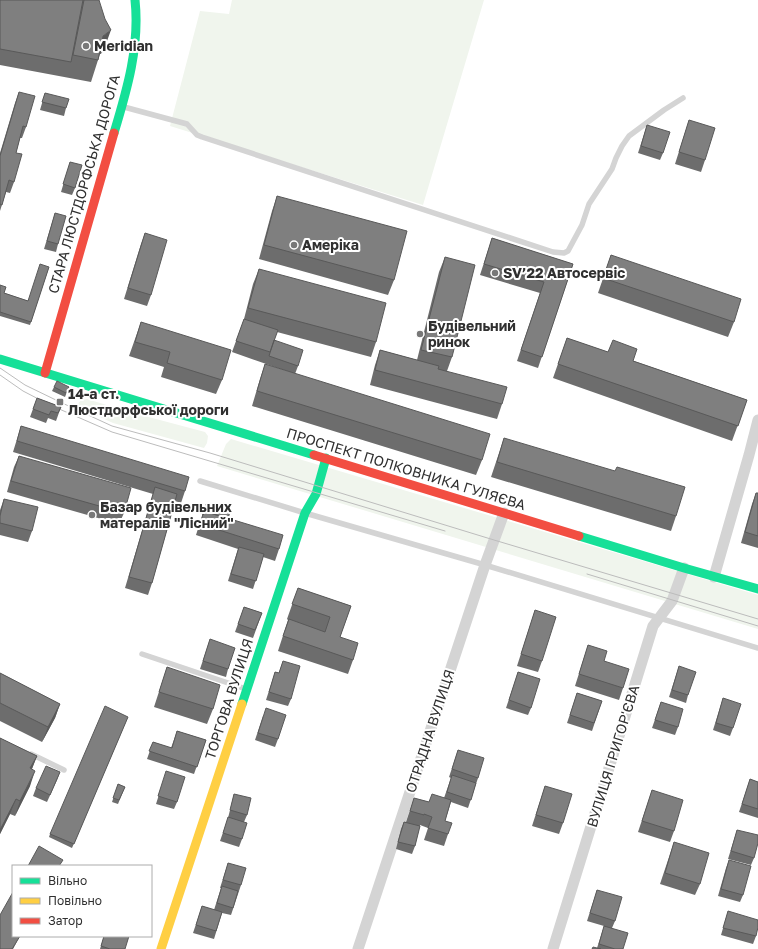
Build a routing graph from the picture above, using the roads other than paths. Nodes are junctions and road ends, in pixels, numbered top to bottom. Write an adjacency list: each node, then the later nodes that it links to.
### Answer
1 (135, 0): 3 (main road, СТАРА ЛЮСТДОРФСЬКА ДОРОГА)
2 (682, 98): 3 (lane)
3 (122, 106): 5 (main road, СТАРА ЛЮСТДОРФСЬКА ДОРОГА)
4 (0, 359): 5 (main road, ПРОСПЕКТ ПОЛКОВНИКА ГУЛЯЄВА)
5 (45, 373): 8 (main road, ПРОСПЕКТ ПОЛКОВНИКА ГУЛЯЄВА)
6 (758, 420): 7 (street)
7 (754, 457): 14 (street)
8 (326, 458): 10 (main road, ТОРГОВА ВУЛИЦЯ); 11 (main road, ПРОСПЕКТ ПОЛКОВНИКА ГУЛЯЄВА)
9 (200, 481): 10 (lane)
10 (305, 513): 12 (lane); 19 (main road, ТОРГОВА ВУЛИЦЯ)
11 (504, 514): 12 (street, ОТРАДНА ВУЛИЦЯ); 13 (main road, ПРОСПЕКТ ПОЛКОВНИКА ГУЛЯЄВА)
12 (485, 565): 16 (lane); 23 (street, ОТРАДНА ВУЛИЦЯ)
13 (684, 568): 14 (main road, ПРОСПЕКТ ПОЛКОВНИКА ГУЛЯЄВА); 16 (street, ВУЛИЦЯ ГРИГОР'ЄВА)
14 (714, 576): 15 (main road, ПРОСПЕКТ ПОЛКОВНИКА ГУЛЯЄВА)
15 (758, 589)
16 (659, 618): 17 (lane); 24 (street, ВУЛИЦЯ ГРИГОР'ЄВА)
17 (758, 648)
18 (142, 654): 19 (lane)
19 (247, 689): 22 (main road, ТОРГОВА ВУЛИЦЯ)
20 (28, 753): 21 (lane)
21 (64, 770)
22 (161, 949)
23 (358, 949)
24 (553, 949)

